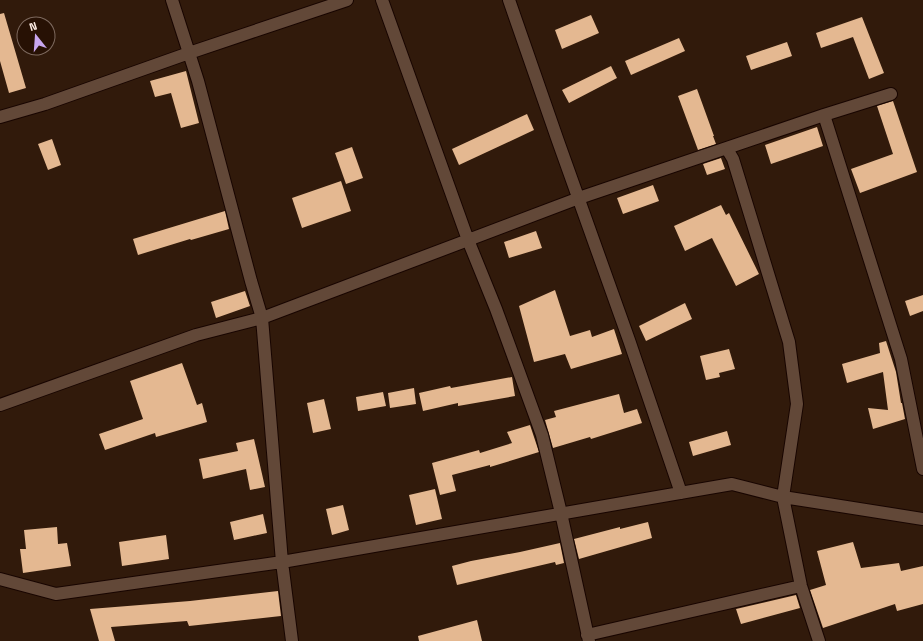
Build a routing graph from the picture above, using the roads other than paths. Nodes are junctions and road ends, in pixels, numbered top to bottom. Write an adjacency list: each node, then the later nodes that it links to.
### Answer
1 (172, 0): 5 (street)
2 (347, 0): 5 (street)
3 (382, 0): 11 (street)
4 (509, 0): 10 (street)
5 (189, 53): 8 (street); 12 (street)
6 (891, 94): 7 (street)
7 (824, 115): 9 (street); 14 (street)
8 (0, 117)
9 (727, 149): 10 (street); 16 (street)
10 (579, 198): 11 (street); 15 (street)
11 (468, 240): 12 (street); 17 (street)
12 (262, 318): 13 (street); 19 (street)
13 (0, 405)
14 (923, 469)
15 (681, 493): 16 (street); 17 (street)
16 (783, 497): 18 (street); 21 (street)
17 (561, 513): 19 (street); 22 (street)
18 (923, 519)
19 (282, 562): 20 (street); 23 (street)
20 (0, 579)
21 (801, 586): 22 (street); 24 (street)
22 (588, 638)
23 (292, 641)
24 (819, 641)

